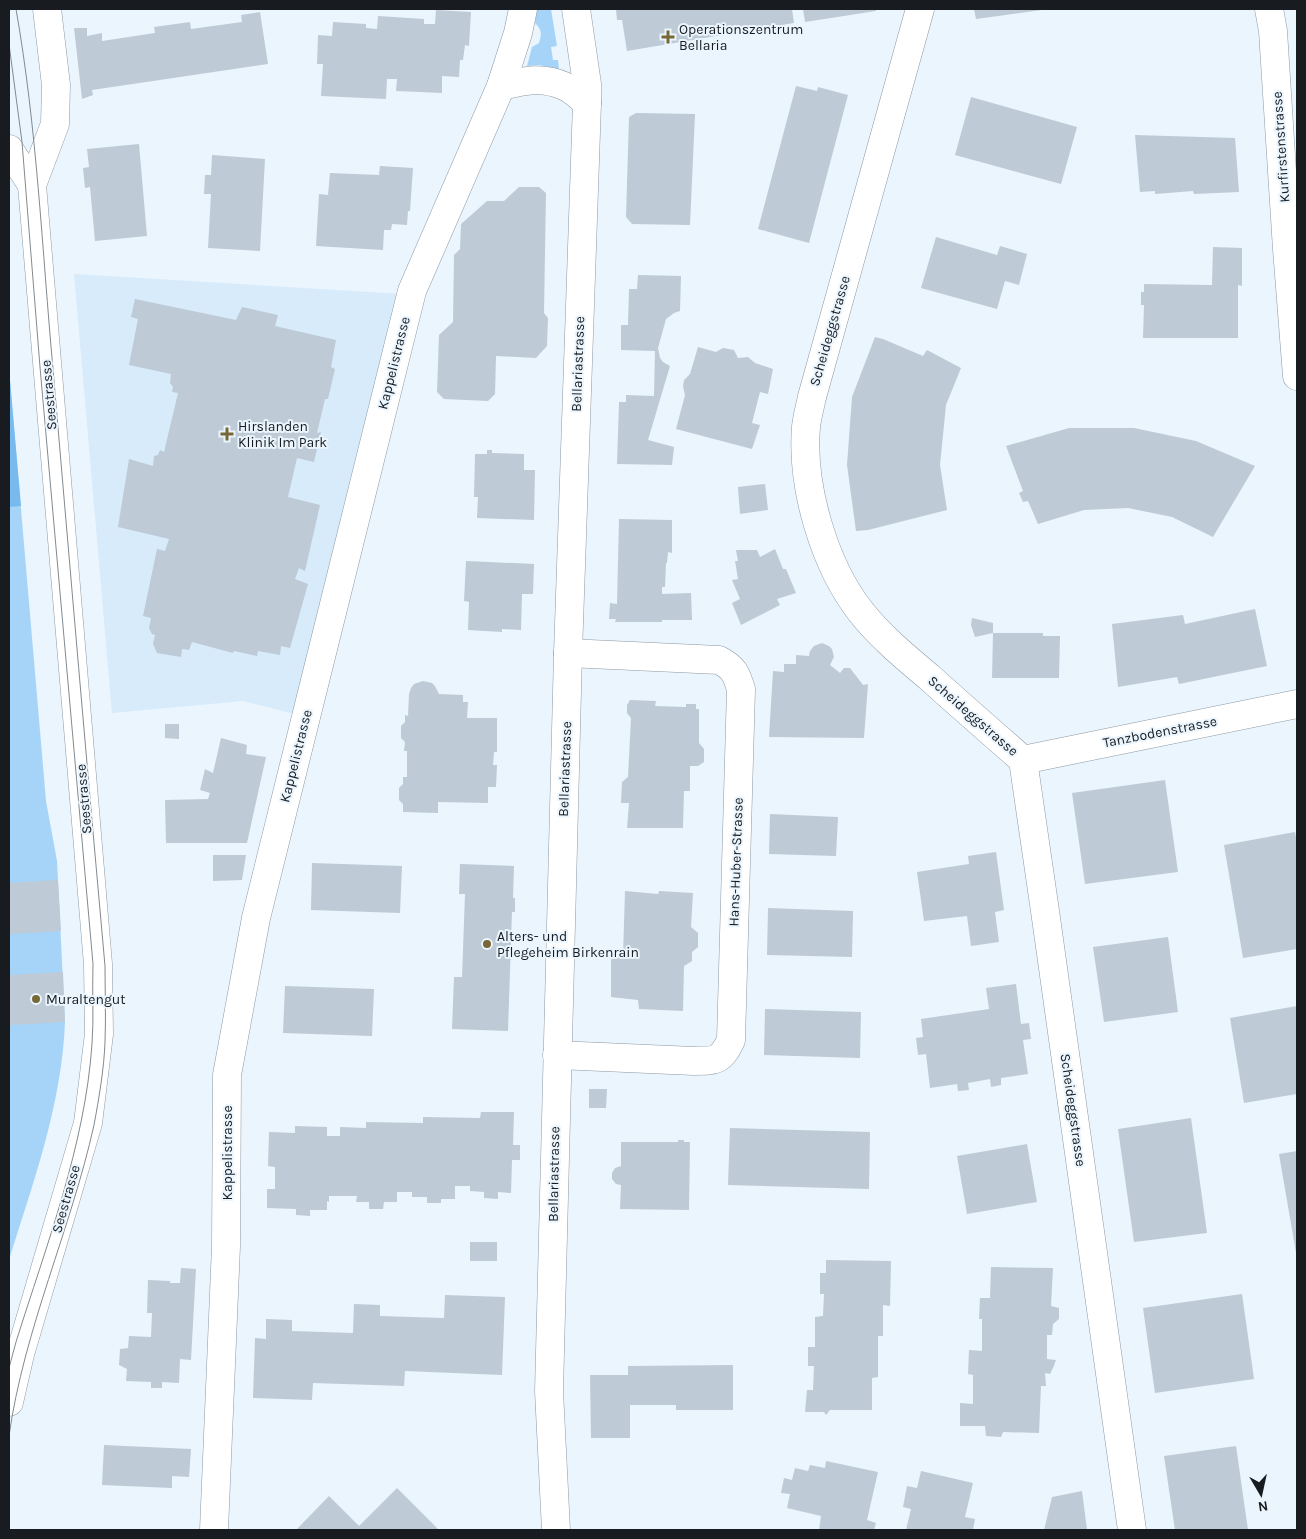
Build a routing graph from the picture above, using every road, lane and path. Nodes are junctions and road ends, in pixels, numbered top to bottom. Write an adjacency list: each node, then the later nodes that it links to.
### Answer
1 (47, 9): 9 (street, Seestrasse)
2 (523, 9): 6 (street, Kappelistrasse)
3 (576, 9): 7 (street, Bellariastrasse)
4 (920, 9): 13 (street, Scheideggstrasse)
5 (1269, 9): 10 (street, Kurfirstenstrasse)
6 (500, 86): 7 (street); 16 (street, Kappelistrasse)
7 (587, 103): 11 (street, Bellariastrasse)
8 (9, 150): 9 (street, Seestrasse)
9 (32, 185): 15 (street, Seestrasse)
10 (1297, 376)
11 (568, 653): 14 (street, Bellariastrasse); 14 (street, Hans-Huber-Strasse)
12 (1297, 704): 13 (street, Tanzbodenstrasse)
13 (1023, 760): 18 (street, Scheideggstrasse)
14 (557, 1055): 17 (street, Bellariastrasse)
15 (9, 1402)
16 (214, 1530)
17 (556, 1530)
18 (1132, 1530)

